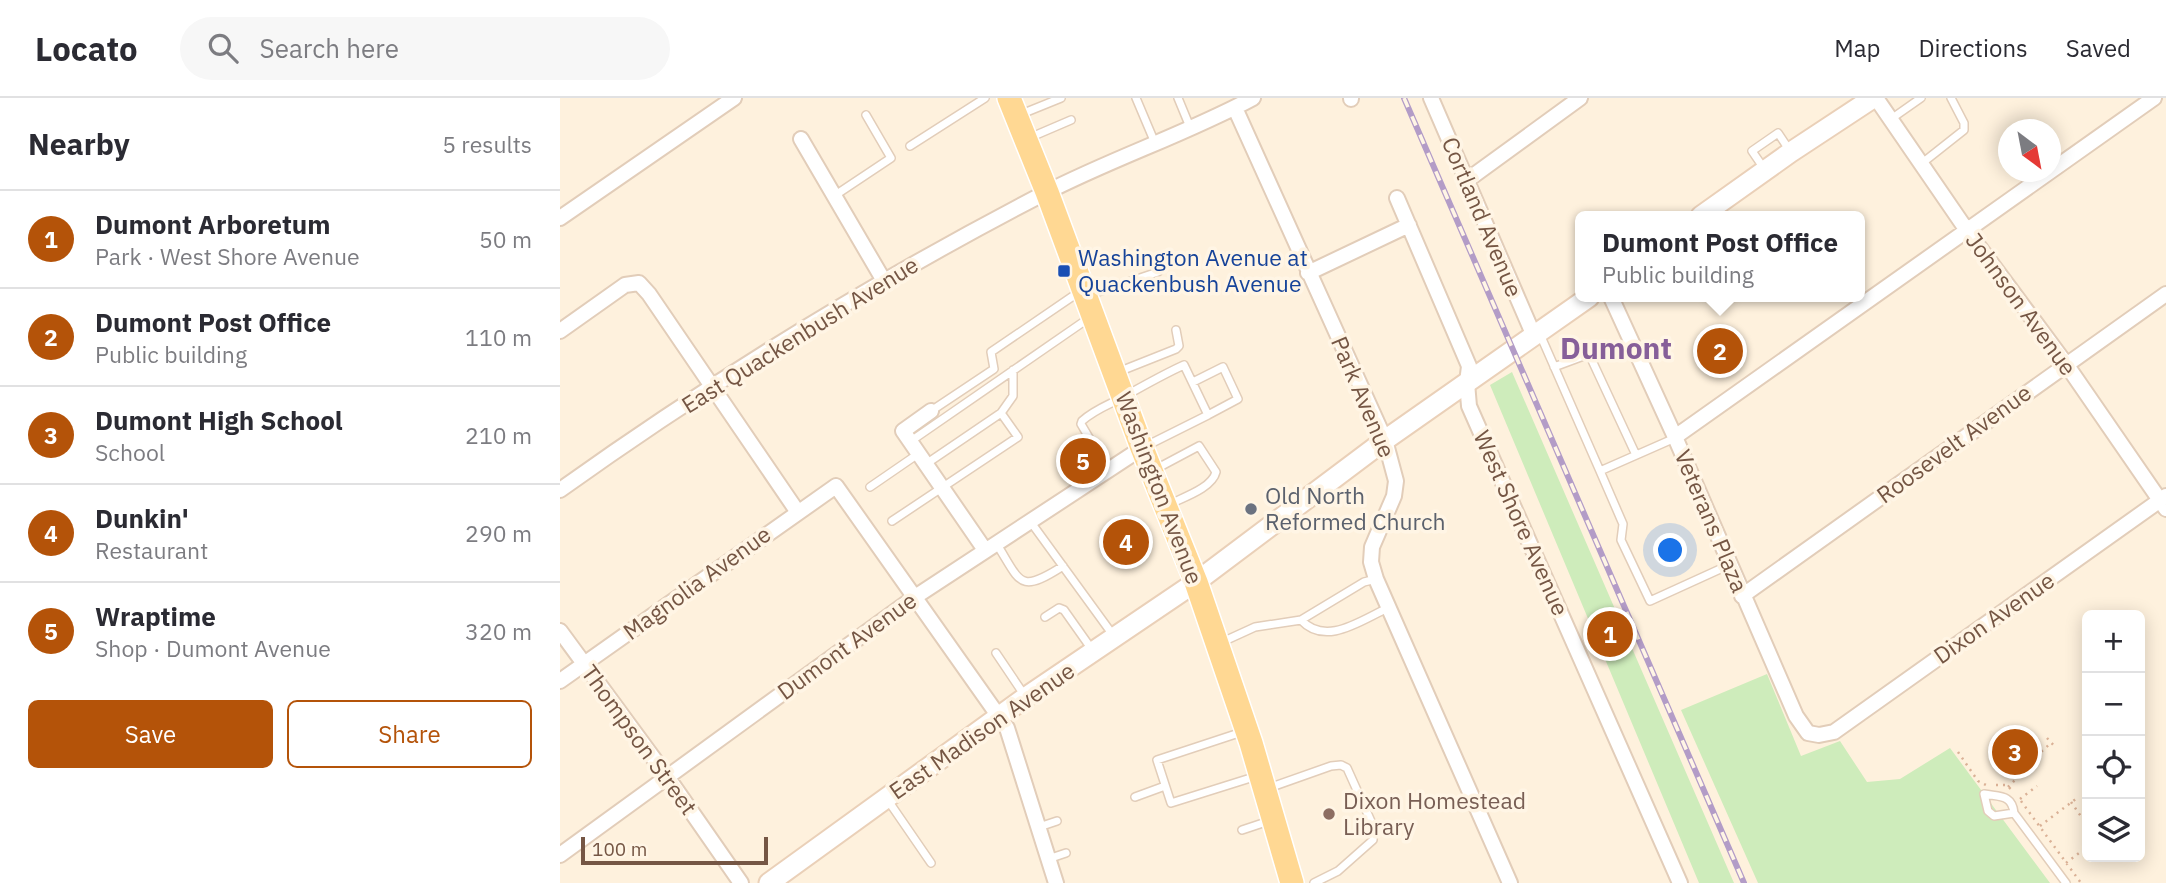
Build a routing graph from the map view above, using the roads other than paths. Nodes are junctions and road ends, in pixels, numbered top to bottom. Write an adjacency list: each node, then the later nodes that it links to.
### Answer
1 (734, 98): 29 (street)
2 (985, 98): 22 (lane)
3 (1061, 98): 13 (lane)
4 (1136, 98): 21 (lane)
5 (1178, 98): 18 (lane)
6 (1253, 98): 14 (street, East Quackenbush Avenue)
7 (1431, 98): 24 (street, Cortland Avenue)
8 (1580, 98): 24 (street)
9 (1875, 98): 16 (street, Johnson Avenue); 28 (main road)
10 (1921, 98): 16 (lane)
11 (1951, 98): 23 (lane)
12 (2154, 98): 31 (street)
13 (1013, 107): 20 (main road, Washington Avenue)
14 (1235, 107): 18 (street, East Quackenbush Avenue); 33 (street, Park Avenue)
15 (866, 116): 26 (lane)
16 (1891, 119): 23 (street, Johnson Avenue)
17 (1071, 120): 20 (lane)
18 (1190, 127): 21 (street, East Quackenbush Avenue)
19 (801, 139): 26 (street)
20 (1025, 140): 25 (main road, Washington Avenue)
21 (1154, 143): 25 (street, East Quackenbush Avenue)
22 (910, 146)
23 (1920, 164): 31 (street, Johnson Avenue)
24 (1466, 181): 41 (street, Cortland Avenue)
25 (1047, 192): 34 (street, East Quackenbush Avenue); 36 (main road, Washington Avenue)
26 (834, 196): 34 (street)
27 (1397, 198): 30 (street, West Shore Avenue)
28 (1708, 211)
29 (560, 218)
30 (1409, 225): 33 (street); 47 (street, West Shore Avenue)
31 (1968, 232): 42 (street, Johnson Avenue); 53 (street)
32 (1158, 272): 36 (lane)
33 (1308, 273): 54 (street, Park Avenue)
34 (884, 281): 48 (street, East Quackenbush Avenue)
35 (2166, 294): 42 (street, Roosevelt Avenue)
36 (1087, 301): 44 (lane); 45 (main road, Washington Avenue); 50 (lane)
37 (1582, 302): 41 (main road, East Madison Avenue)
38 (1613, 302): 53 (street, Veterans Plaza)
39 (1176, 330): 45 (lane)
40 (560, 331): 48 (street)
41 (1536, 334): 43 (lane); 47 (main road, East Madison Avenue)
42 (2066, 364): 64 (street, Johnson Avenue); 74 (street, Roosevelt Avenue)
43 (1554, 368): 57 (lane); 59 (lane)
44 (1013, 370): 51 (lane); 55 (lane)
45 (1114, 374): 49 (main road, Washington Avenue)
46 (1193, 382): 49 (lane); 52 (lane); 52 (lane)
47 (1467, 383): 54 (main road, East Madison Avenue); 110 (street, West Shore Avenue)
48 (711, 388): 63 (street, East Quackenbush Avenue); 66 (street)
49 (1123, 397): 56 (main road, Washington Avenue); 58 (lane)
50 (931, 411): 55 (street)
51 (1001, 413): 55 (lane); 62 (lane)
52 (1208, 415): 56 (lane)
53 (1675, 437): 57 (lane); 70 (street, Veterans Plaza)
54 (1385, 440): 72 (street, Park Avenue); 73 (main road, East Madison Avenue)
55 (915, 447): 61 (lane); 62 (street)
56 (1142, 448): 58 (street, Dumont Avenue); 60 (main road, Washington Avenue)
57 (1636, 455): 59 (lane)
58 (1108, 470): 68 (street, Dumont Avenue)
59 (1600, 471): 70 (lane)
60 (1152, 472): 65 (main road, Washington Avenue); 65 (lane)
61 (870, 487)
62 (942, 487): 67 (lane); 69 (street)
63 (560, 490)
64 (2164, 502): 89 (street, Dixon Avenue)
65 (1166, 506): 73 (main road, Washington Avenue)
66 (797, 512): 75 (street, Magnolia Avenue); 84 (street, Magnolia Avenue)
67 (892, 521)
68 (1030, 521): 69 (street, Dumont Avenue); 71 (lane)
69 (991, 547): 71 (lane); 75 (street, Dumont Avenue)
70 (1729, 565): 74 (street, Veterans Plaza)
71 (1062, 566): 80 (lane)
72 (1376, 579): 76 (street, Park Avenue); 78 (lane)
73 (1196, 582): 80 (main road, East Madison Avenue); 81 (main road, Washington Avenue)
74 (1742, 596): 89 (street, Veterans Plaza)
75 (915, 597): 87 (street); 90 (street, Dumont Avenue)
76 (1388, 608): 78 (lane); 109 (street, Park Avenue)
77 (1045, 617): 82 (lane)
78 (1301, 620): 81 (lane)
79 (560, 631): 84 (street, Thompson Street)
80 (1115, 638): 82 (main road, East Madison Avenue)
81 (1217, 644): 88 (main road, Washington Avenue)
82 (1094, 652): 86 (main road, East Madison Avenue)
83 (996, 653): 86 (lane)
84 (584, 664): 85 (street, Magnolia Avenue); 90 (street, Thompson Street)
85 (560, 681)
86 (1026, 697): 87 (main road, East Madison Avenue)
87 (999, 716): 94 (main road, East Madison Avenue); 98 (street)
88 (1246, 731): 91 (main road, Washington Avenue); 92 (lane)
89 (1819, 735)
90 (668, 778): 101 (street, Dumont Avenue); 104 (street, Thompson Street)
91 (1262, 783): 92 (lane); 96 (main road, Washington Avenue); 108 (lane)
92 (1165, 786): 93 (lane)
93 (1135, 797)
94 (887, 798): 103 (lane); 105 (main road, East Madison Avenue)
95 (2014, 813): 111 (lane)
96 (1273, 820): 99 (lane); 107 (main road, Washington Avenue)
97 (1057, 821): 98 (lane)
98 (1038, 827): 102 (street)
99 (1242, 830)
100 (1066, 853): 102 (lane)
101 (560, 855)
102 (1048, 859): 106 (street)
103 (931, 863)
104 (741, 883)
105 (769, 883)
106 (1055, 883)
107 (1292, 883)
108 (1314, 883)
109 (1510, 883)
110 (1679, 883)
111 (2066, 883)

